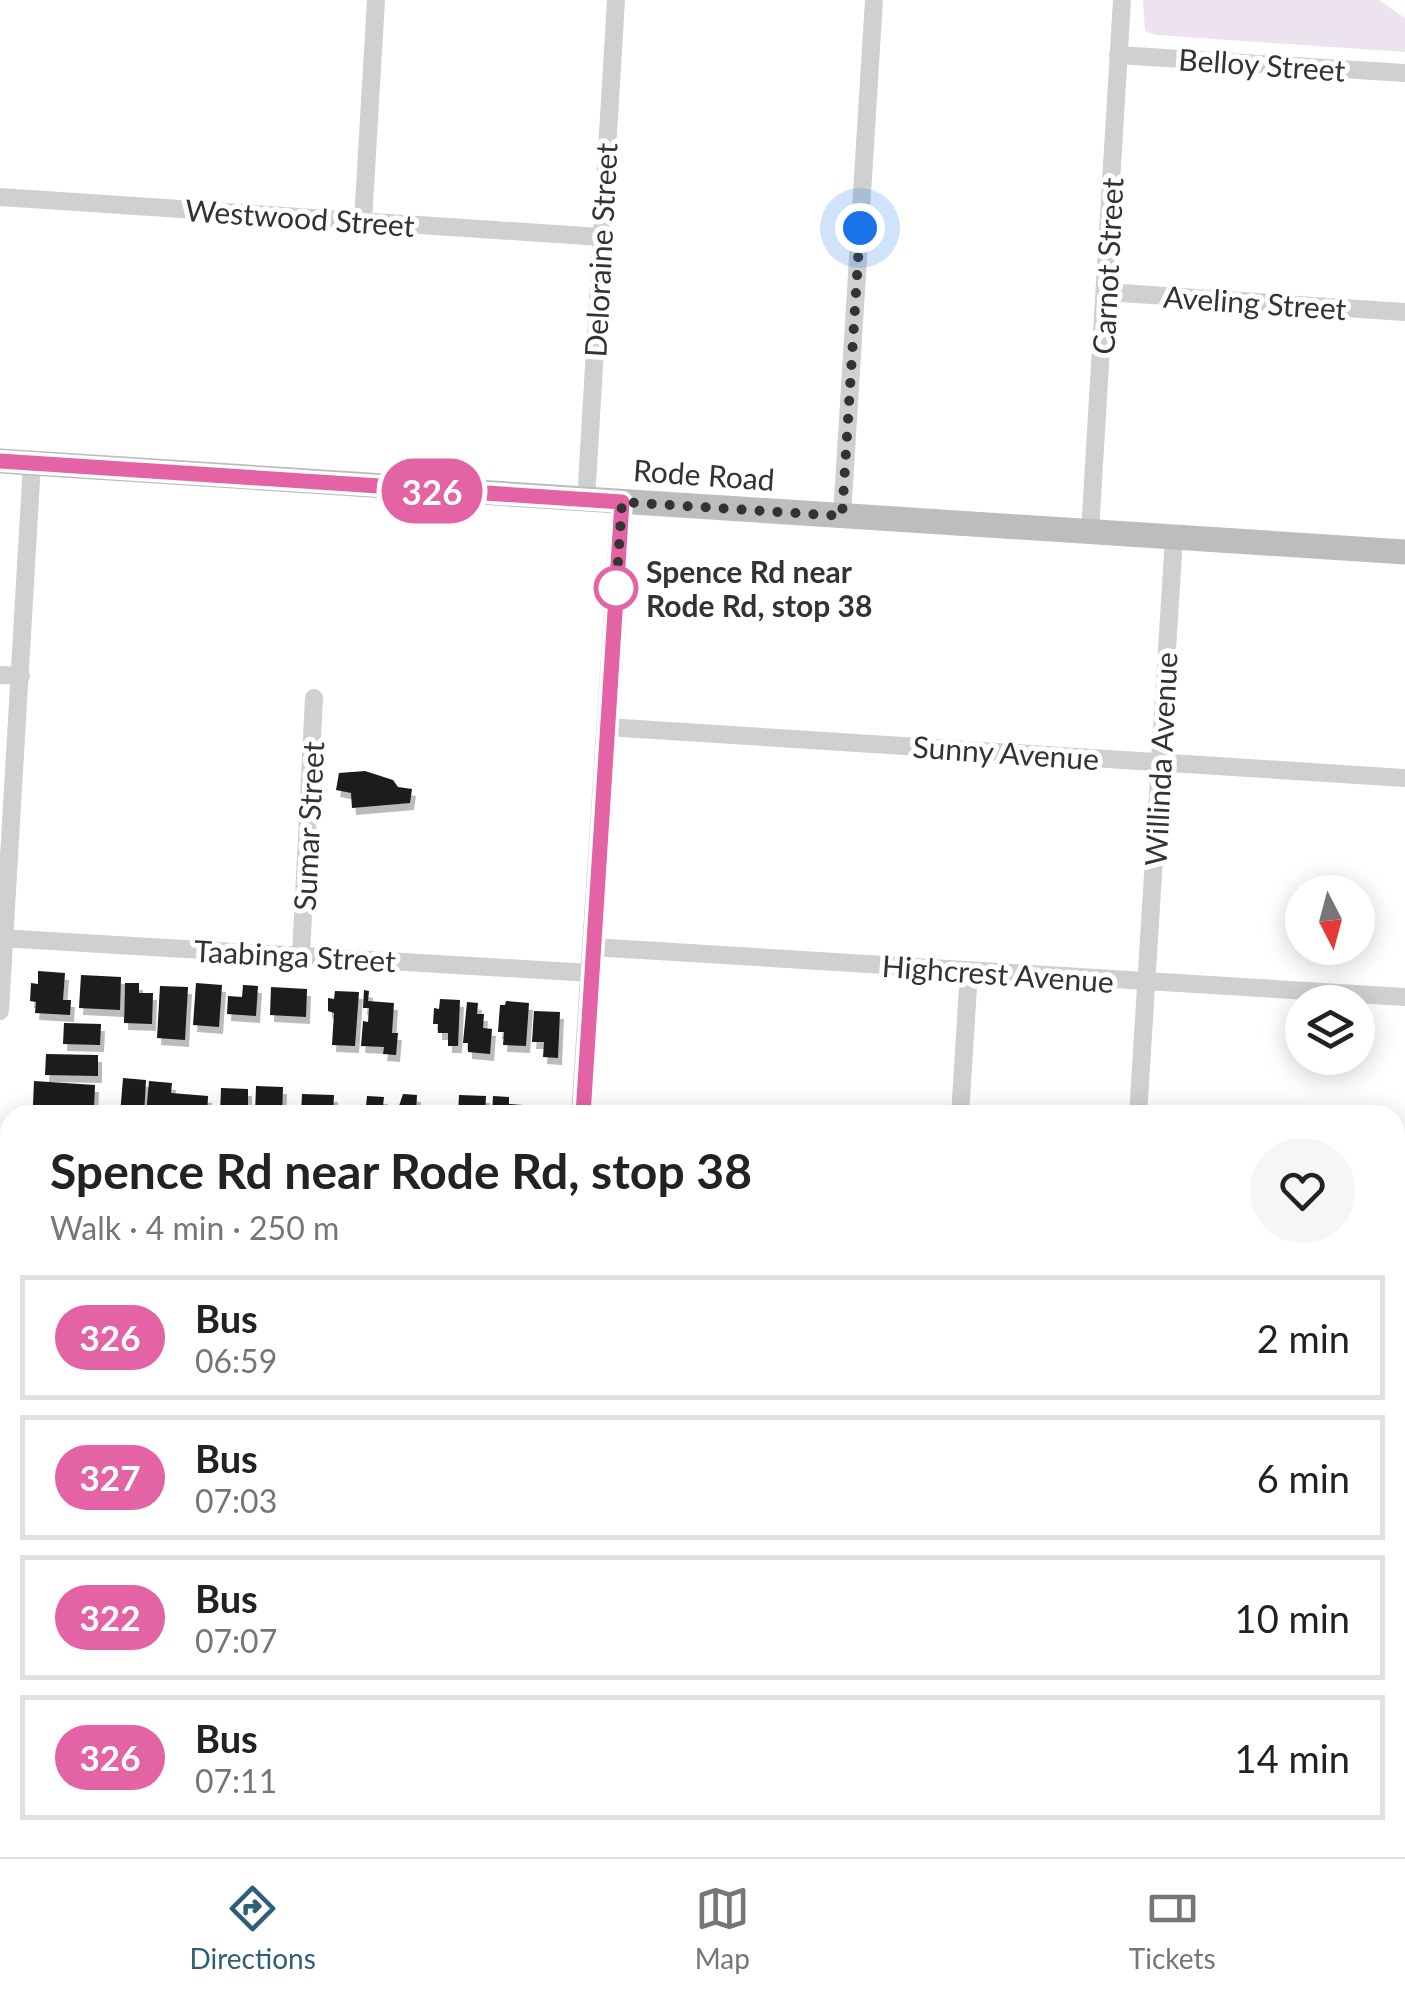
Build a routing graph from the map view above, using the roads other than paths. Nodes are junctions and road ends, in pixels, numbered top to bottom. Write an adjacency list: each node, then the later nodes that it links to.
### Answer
1 (376, 0): 8 (street)
2 (616, 0): 9 (street, Deloraine Street)
3 (874, 0): 16 (street)
4 (1122, 0): 5 (street, Carnot Street)
5 (1118, 55): 6 (street, Belloy Street); 10 (street, Carnot Street)
6 (1405, 73)
7 (0, 197): 8 (street, Westwood Street)
8 (363, 220): 9 (street, Westwood Street)
9 (601, 238): 14 (street, Deloraine Street)
10 (1106, 292): 11 (street, Aveling Street); 17 (street, Carnot Street)
11 (1405, 312)
12 (0, 461): 13 (main road, Rode Road)
13 (32, 463): 14 (main road, Rode Road); 21 (street)
14 (586, 500): 15 (main road, Rode Road)
15 (622, 502): 16 (main road, Rode Road); 23 (street)
16 (842, 516): 17 (main road, Rode Road)
17 (1090, 531): 18 (main road, Rode Road)
18 (1174, 537): 19 (main road, Rode Road); 24 (street, Willinda Avenue)
19 (1405, 552)
20 (0, 676): 21 (street)
21 (21, 676): 26 (street)
22 (314, 698): 28 (street, Sumar Street)
23 (606, 726): 24 (street, Sunny Avenue); 27 (street)
24 (1160, 763): 25 (street, Sunny Avenue); 31 (street, Willinda Avenue)
25 (1405, 778)
26 (2, 938): 28 (street, Taabinga Street); 33 (street)
27 (592, 947): 29 (street, Highcrest Avenue); 30 (street)
28 (302, 955): 30 (street, Taabinga Street)
29 (969, 971): 31 (street, Highcrest Avenue); 35 (street)
30 (591, 973): 34 (street)
31 (1147, 982): 32 (street, Highcrest Avenue); 36 (street, Willinda Avenue)
32 (1405, 998)
33 (0, 1010)
34 (583, 1105)
35 (961, 1105)
36 (1139, 1105)

